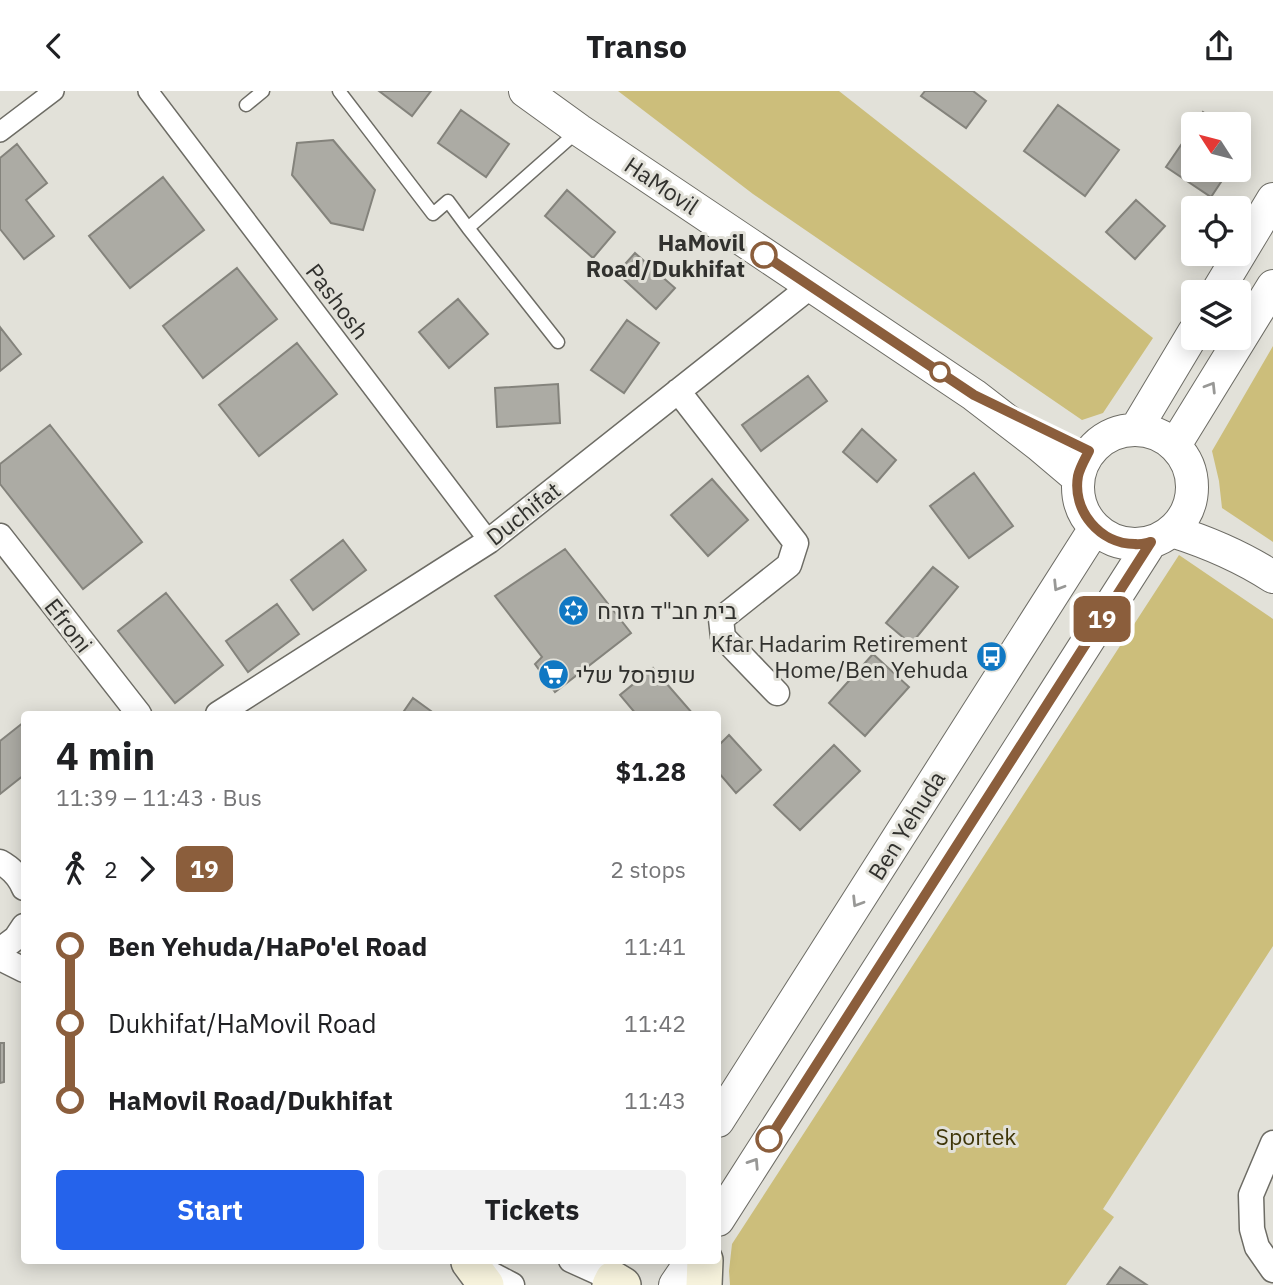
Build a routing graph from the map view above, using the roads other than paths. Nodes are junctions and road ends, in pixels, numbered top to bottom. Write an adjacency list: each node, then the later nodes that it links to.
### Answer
1 (54, 91): 8 (street)
2 (148, 91): 24 (street, Pashosh)
3 (263, 91): 6 (lane)
4 (339, 91): 10 (lane)
5 (525, 91): 7 (street, HaMovil)
6 (246, 105)
7 (579, 130): 10 (lane); 12 (street, HaMovil)
8 (0, 132)
9 (1273, 199): 11 (street)
10 (468, 228): 14 (lane)
11 (1224, 280)
12 (811, 286): 16 (street, Duchifat); 19 (street, HaMovil)
13 (1273, 286): 18 (street, one-way to 13)
14 (558, 342)
15 (1183, 350): 17 (street)
16 (678, 391): 24 (street, Duchifat); 26 (street)
17 (1136, 429): 18 (street); 19 (street)
18 (1175, 445): 20 (street)
19 (1083, 464): 21 (street)
20 (1191, 500): 23 (street); 25 (street)
21 (1095, 528): 23 (street); 33 (street, Ben Yehuda, one-way to 33)
22 (0, 536): 27 (street, Efroni)
23 (1161, 537): 25 (street); 35 (street, one-way to 23)
24 (489, 541): 28 (street, Duchifat)
25 (1261, 570)
26 (777, 693)
27 (137, 711)
28 (223, 711)
29 (21, 930): 30 (street)
30 (0, 950)
31 (0, 958): 32 (street)
32 (21, 968)
33 (721, 1116)
34 (1273, 1143): 40 (street)
35 (721, 1215)
36 (582, 1264): 41 (street)
37 (689, 1264): 43 (street)
38 (705, 1264): 44 (main road)
39 (473, 1269): 42 (street)
40 (1273, 1269)
41 (618, 1277)
42 (512, 1285)
43 (675, 1285)
44 (705, 1285)

